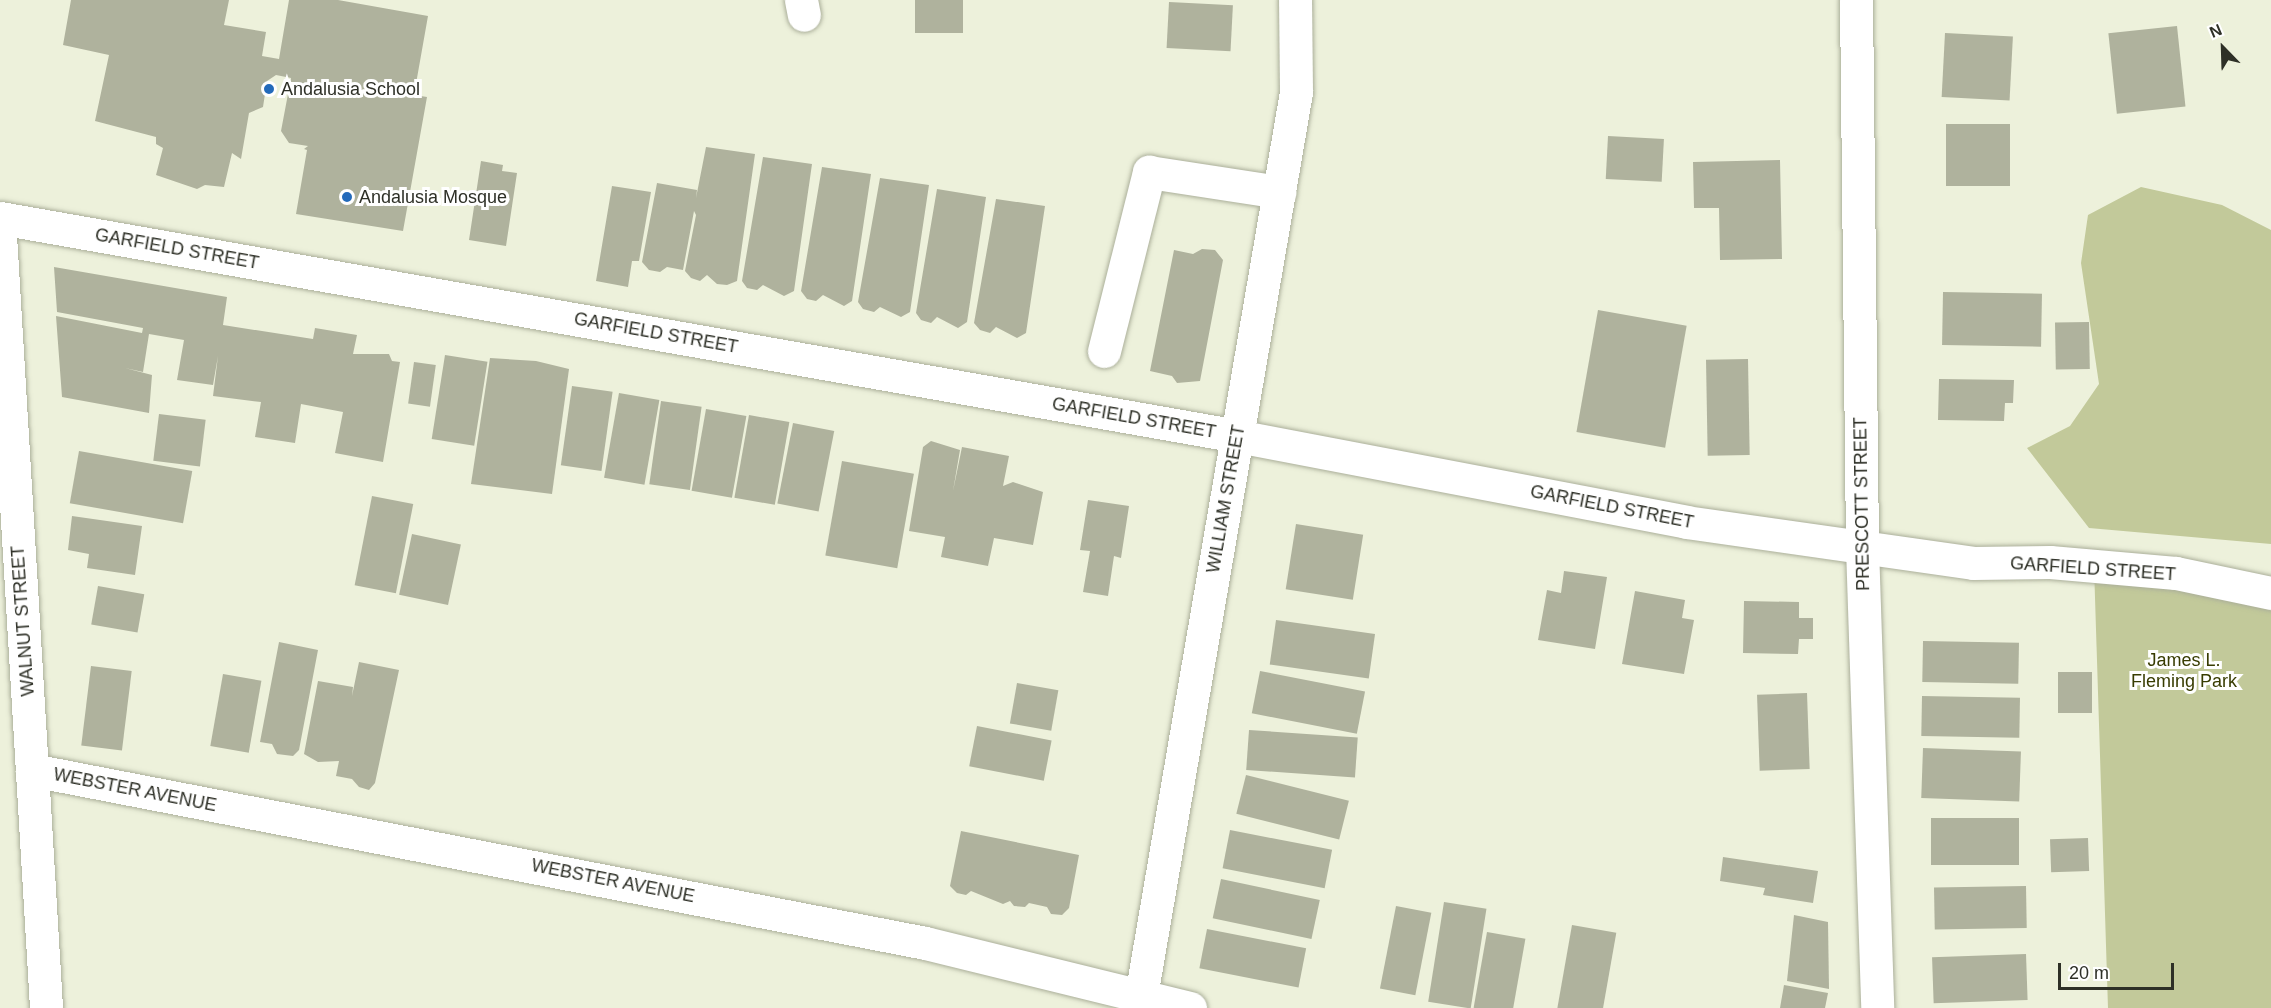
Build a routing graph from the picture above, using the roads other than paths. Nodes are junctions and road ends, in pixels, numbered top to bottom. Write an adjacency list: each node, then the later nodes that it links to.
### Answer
1 (1295, 0): 3 (street, WILLIAM STREET)
2 (1856, 0): 8 (street, PRESCOTT STREET)
3 (1279, 192): 6 (street); 7 (street, WILLIAM STREET)
4 (0, 218): 7 (street, GARFIELD STREET)
5 (0, 235): 10 (street, WALNUT STREET)
6 (1104, 351)
7 (1237, 436): 8 (street, GARFIELD STREET); 11 (street, WILLIAM STREET)
8 (1862, 546): 9 (street, GARFIELD STREET); 14 (street, PRESCOTT STREET)
9 (2271, 594)
10 (32, 770): 11 (street, WEBSTER AVENUE); 12 (street, WALNUT STREET)
11 (1141, 996): 13 (street, WEBSTER AVENUE)
12 (46, 1008)
13 (1190, 1008)
14 (1877, 1008)

